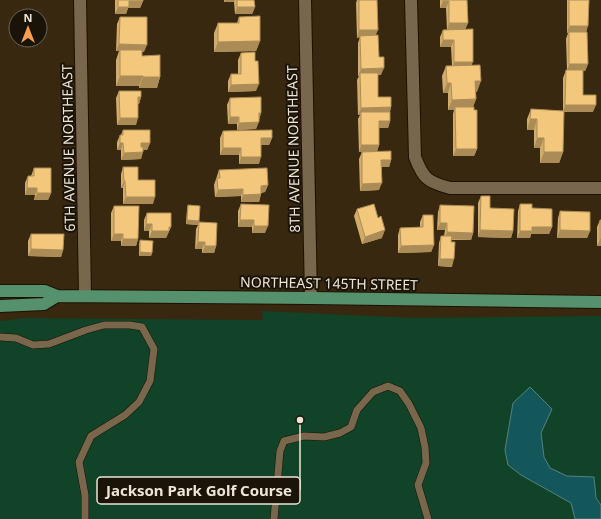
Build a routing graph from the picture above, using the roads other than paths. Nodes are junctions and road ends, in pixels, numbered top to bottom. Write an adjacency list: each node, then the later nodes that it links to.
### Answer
1 (80, 0): 7 (street, 6TH AVENUE NORTHEAST)
2 (305, 0): 8 (street, 8TH AVENUE NORTHEAST)
3 (411, 0): 4 (street)
4 (601, 188)
5 (0, 291): 6 (main road, NORTHEAST 145TH STREET)
6 (57, 296): 7 (main road, NORTHEAST 145TH STREET); 10 (main road, NORTHEAST 145TH STREET)
7 (85, 296): 8 (main road, NORTHEAST 145TH STREET)
8 (311, 298): 9 (main road, NORTHEAST 145TH STREET)
9 (601, 302)
10 (0, 306)
11 (0, 337): 12 (lane)
12 (85, 519)
13 (274, 519): 14 (lane)
14 (428, 519)

